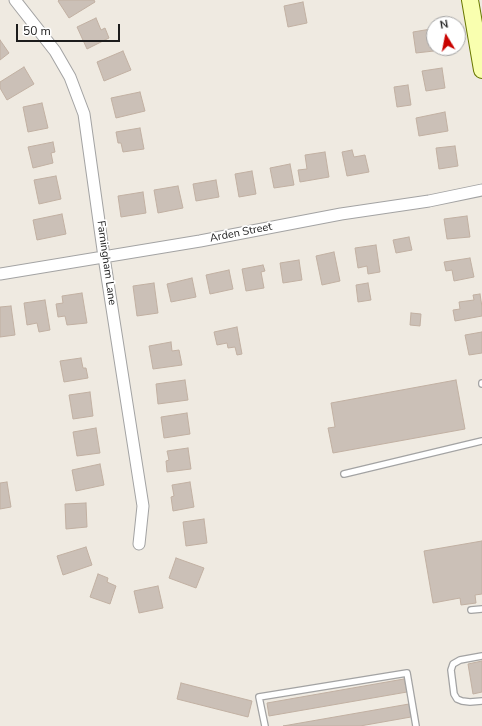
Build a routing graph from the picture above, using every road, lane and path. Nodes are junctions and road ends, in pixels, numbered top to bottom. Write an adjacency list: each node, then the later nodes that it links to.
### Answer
1 (15, 0): 5 (street, Farningham Lane)
2 (470, 0): 3 (main road)
3 (482, 70)
4 (482, 190): 5 (street, Arden Street)
5 (104, 257): 6 (street, Arden Street); 9 (street, Farningham Lane)
6 (0, 274)
7 (482, 441): 8 (lane)
8 (344, 474)
9 (139, 544)
10 (482, 608): 11 (lane)
11 (471, 610)
12 (482, 656): 13 (lane)
13 (482, 700)
14 (265, 726): 15 (lane)
15 (416, 726)

